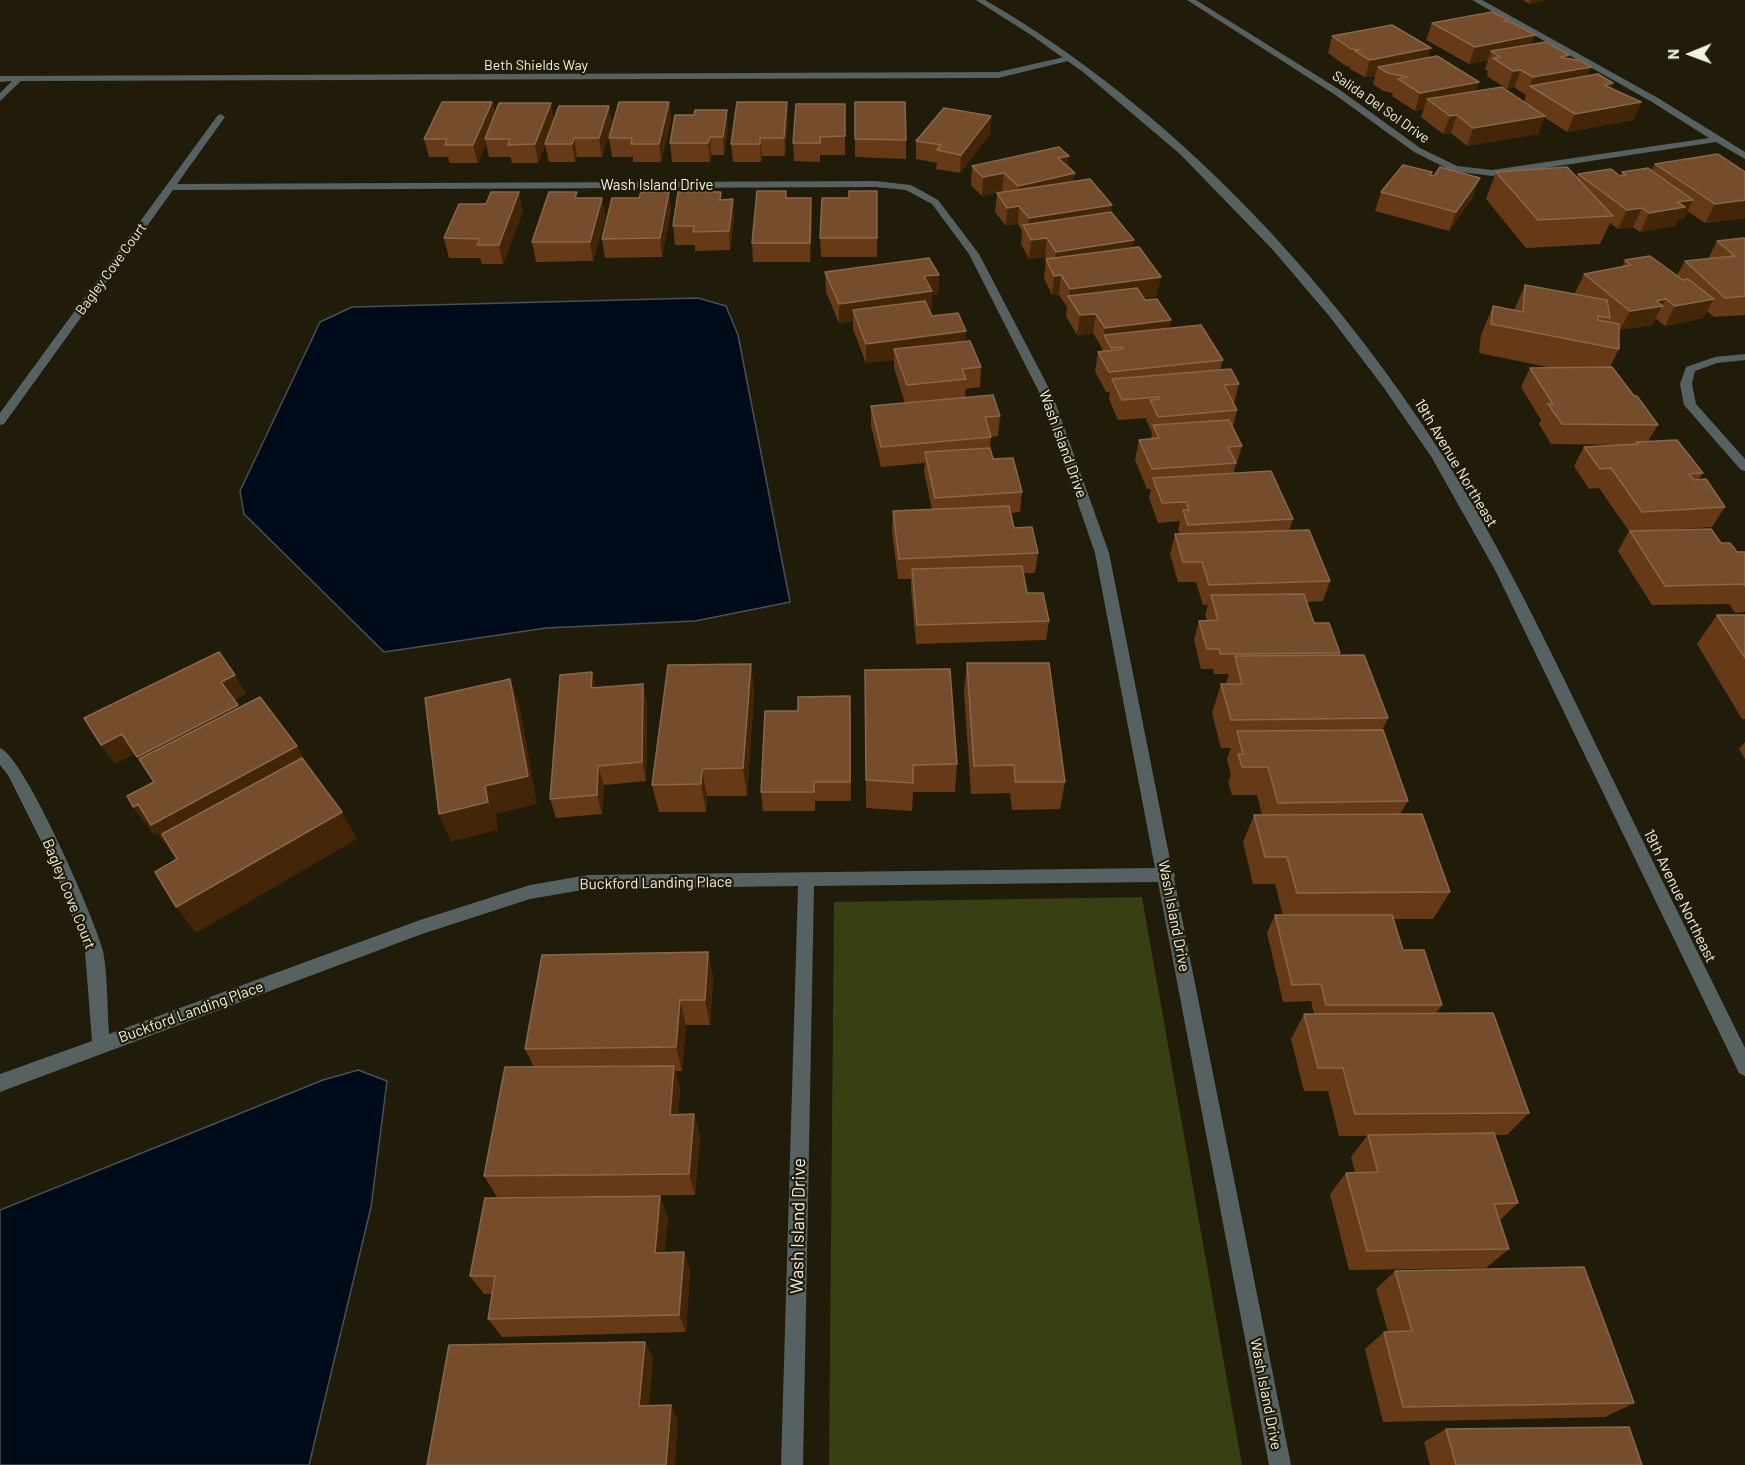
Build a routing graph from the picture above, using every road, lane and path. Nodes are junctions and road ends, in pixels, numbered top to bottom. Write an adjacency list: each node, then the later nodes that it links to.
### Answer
1 (980, 0): 4 (street, 19th Avenue Northeast)
2 (1191, 0): 9 (street, Salida Del Sol Drive)
3 (1476, 0): 9 (street)
4 (1069, 58): 6 (street, Beth Shields Way); 19 (street, 19th Avenue Northeast)
5 (0, 79): 6 (street, Beth Shields Way)
6 (19, 79): 7 (street)
7 (0, 98)
8 (221, 117): 11 (street, Bagley Cove Court)
9 (1718, 139): 10 (street)
10 (1745, 156)
11 (170, 187): 13 (street, Bagley Cove Court); 16 (street, Wash Island Drive)
12 (1745, 357): 14 (street)
13 (0, 421)
14 (1745, 467)
15 (0, 754): 18 (street, Bagley Cove Court)
16 (1167, 875): 17 (street, Buckford Landing Place); 22 (street, Wash Island Drive)
17 (806, 880): 18 (street, Buckford Landing Place); 21 (street, Wash Island Drive)
18 (102, 1045): 20 (street, Buckford Landing Place)
19 (1745, 1067)
20 (0, 1083)
21 (792, 1465)
22 (1280, 1465)

